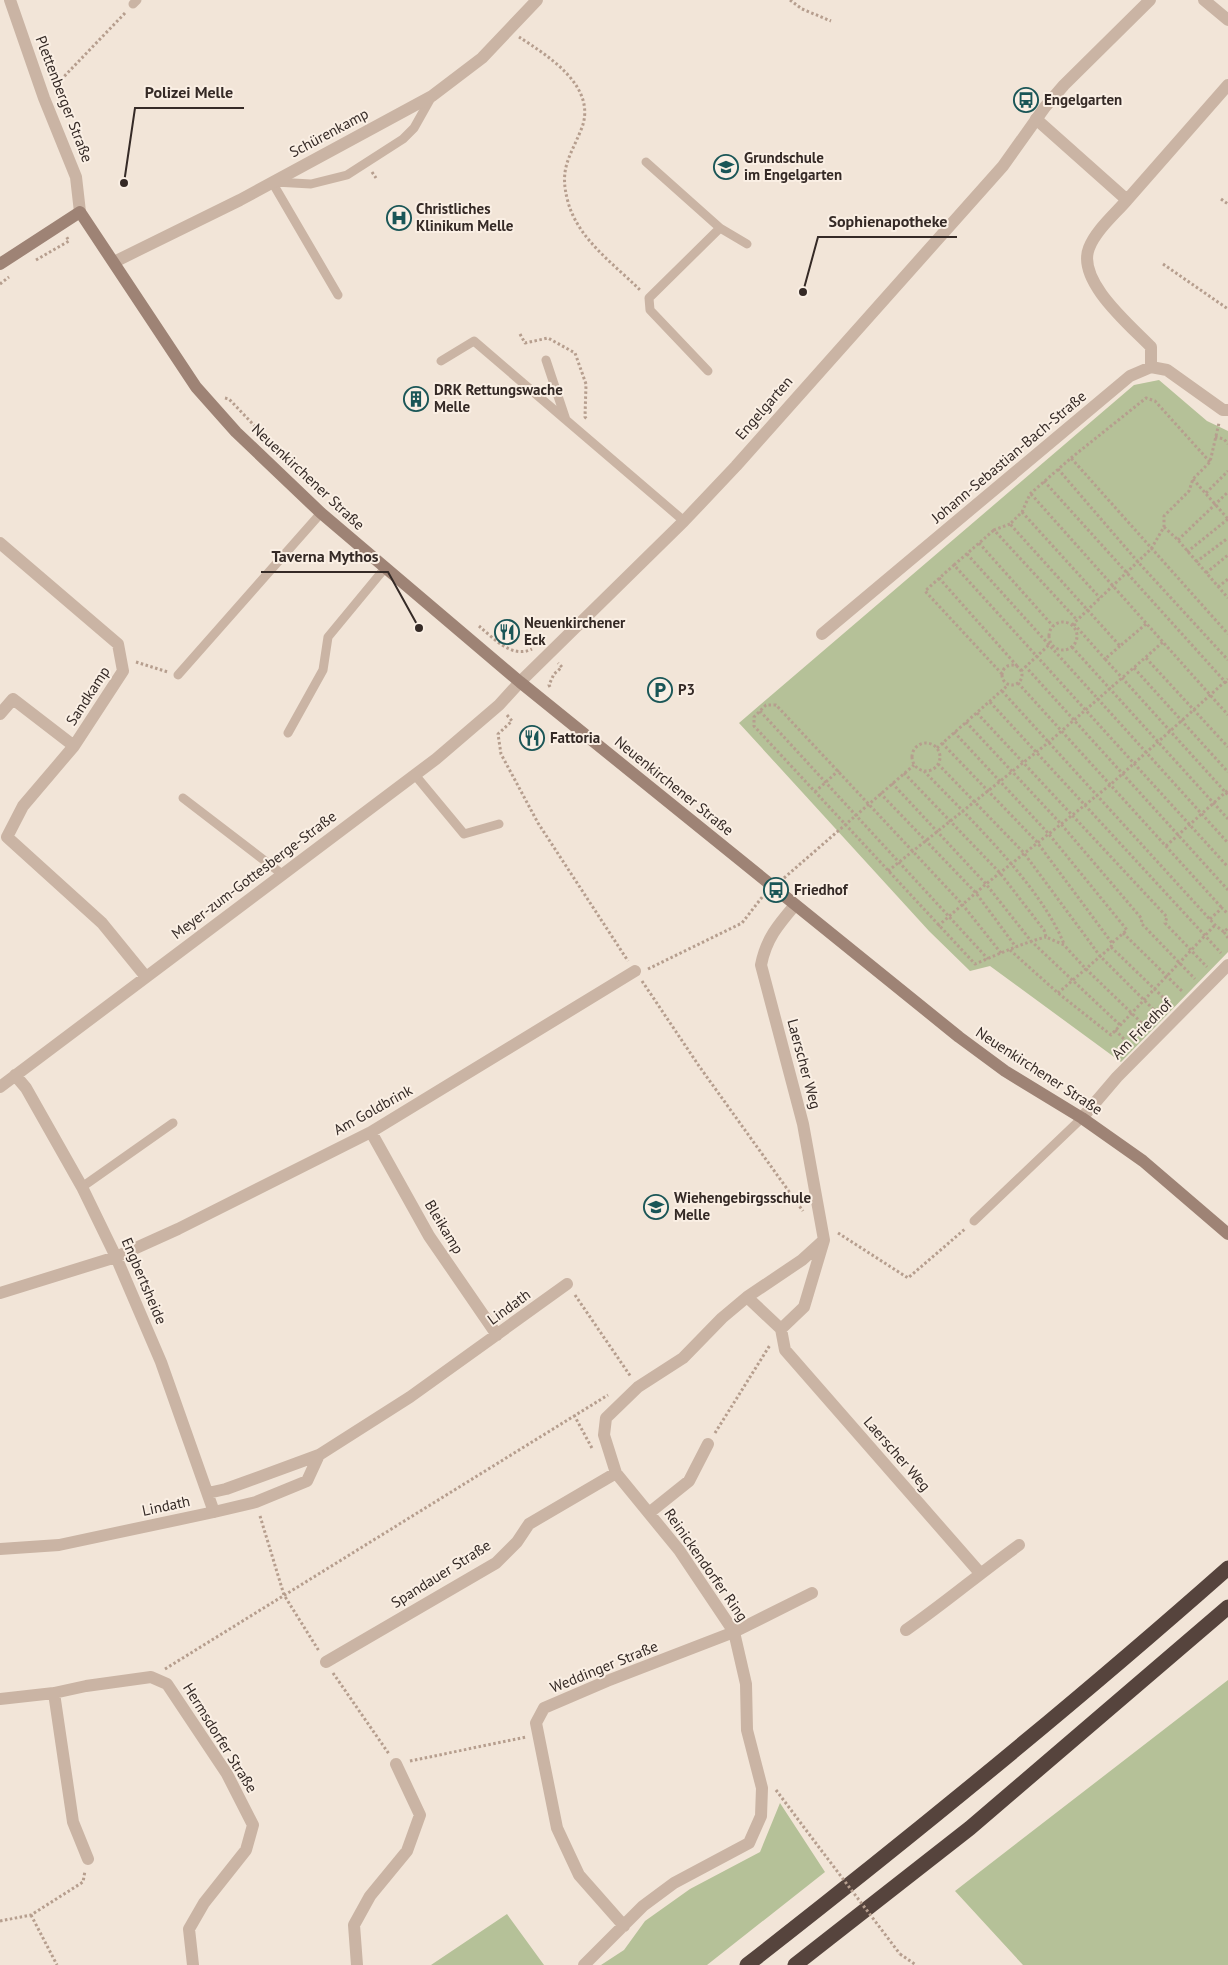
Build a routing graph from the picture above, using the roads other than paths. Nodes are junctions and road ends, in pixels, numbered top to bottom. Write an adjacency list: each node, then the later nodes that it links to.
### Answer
1 (10, 0): 12 (street, Plettenberger Straße)
2 (537, 0): 7 (street, Schürenkamp)
3 (1150, 0): 8 (street, Engelgarten)
4 (1204, 0): 5 (street)
5 (1228, 20)
6 (1228, 85): 11 (street)
7 (432, 96): 10 (street, Schürenkamp); 10 (lane)
8 (1036, 119): 11 (street); 25 (street, Engelgarten)
9 (646, 162): 13 (lane)
10 (272, 182): 15 (street, Schürenkamp); 17 (lane)
11 (1128, 200): 20 (street)
12 (80, 212): 15 (main road, Neuenkirchener Straße); 16 (main road)
13 (720, 228): 14 (lane); 21 (lane)
14 (747, 244)
15 (114, 262): 24 (main road, Neuenkirchener Straße)
16 (0, 264)
17 (338, 295)
18 (546, 360): 23 (lane)
19 (441, 361): 23 (lane)
20 (1151, 367): 22 (street); 28 (street, Johann-Sebastian-Bach-Straße)
21 (708, 371)
22 (1226, 410)
23 (566, 420): 25 (lane)
24 (320, 513): 27 (main road, Neuenkirchener Straße); 29 (lane)
25 (684, 521): 30 (street, Engelgarten)
26 (0, 543): 33 (street, Sandkamp)
27 (386, 568): 30 (main road, Neuenkirchener Straße); 32 (lane)
28 (822, 634)
29 (178, 675)
30 (520, 682): 34 (street, Meyer-zum-Gottesberge-Straße); 39 (main road, Neuenkirchener Straße)
31 (0, 714): 33 (street)
32 (288, 733)
33 (74, 746): 37 (street, Sandkamp)
34 (415, 775): 36 (lane); 38 (street, Meyer-zum-Gottesberge-Straße)
35 (184, 798): 38 (lane)
36 (499, 824)
37 (4, 838): 42 (street, Sandkamp)
38 (282, 874): 42 (street, Meyer-zum-Gottesberge-Straße)
39 (795, 905): 45 (main road, Neuenkirchener Straße); 51 (street, Laerscher Weg)
40 (1228, 965): 45 (street, Am Friedhof)
41 (636, 973): 47 (street, Am Goldbrink)
42 (146, 977): 43 (street, Meyer-zum-Gottesberge-Straße)
43 (15, 1076): 44 (street, Meyer-zum-Gottesberge-Straße); 48 (street, Engbertsheide)
44 (0, 1087)
45 (1082, 1118): 49 (lane); 50 (main road, Neuenkirchener Straße)
46 (173, 1123): 48 (lane)
47 (371, 1132): 52 (street, Am Goldbrink); 57 (street, Bleikamp)
48 (82, 1187): 52 (street, Engbertsheide)
49 (974, 1221)
50 (1228, 1234)
51 (824, 1240): 55 (street); 56 (street, Laerscher Weg)
52 (116, 1257): 54 (street, Am Goldbrink); 61 (street, Engbertsheide)
53 (568, 1284): 57 (street, Lindath)
54 (0, 1293)
55 (747, 1297): 56 (street); 60 (street, Reinickendorfer Ring)
56 (781, 1329): 67 (street, Laerscher Weg)
57 (497, 1335): 59 (street, Lindath)
58 (708, 1444): 63 (street, Reinickendorfer Ring)
59 (319, 1455): 61 (street, Lindath); 62 (street, Lindath)
60 (616, 1473): 63 (street, Reinickendorfer Ring); 72 (street, Spandauer Straße)
61 (208, 1493): 62 (street, Engbertsheide)
62 (214, 1512): 65 (street, Lindath)
63 (649, 1513): 71 (street, Reinickendorfer Ring)
64 (1019, 1545): 67 (street)
65 (0, 1549)
66 (1228, 1568): 81 (highway)
67 (980, 1573): 70 (street)
68 (812, 1593): 71 (street, Weddinger Straße)
69 (1228, 1607): 82 (highway)
70 (906, 1630)
71 (734, 1632): 77 (street, Reinickendorfer Ring); 77 (street, Weddinger Straße)
72 (326, 1662)
73 (54, 1693): 74 (street); 76 (street); 78 (street, Hermsdorfer Straße)
74 (0, 1699)
75 (396, 1764): 79 (street)
76 (88, 1859)
77 (624, 1926): 80 (street, Reinickendorfer Ring)
78 (193, 1965)
79 (357, 1965)
80 (584, 1965)
81 (747, 1965)
82 (794, 1965)

